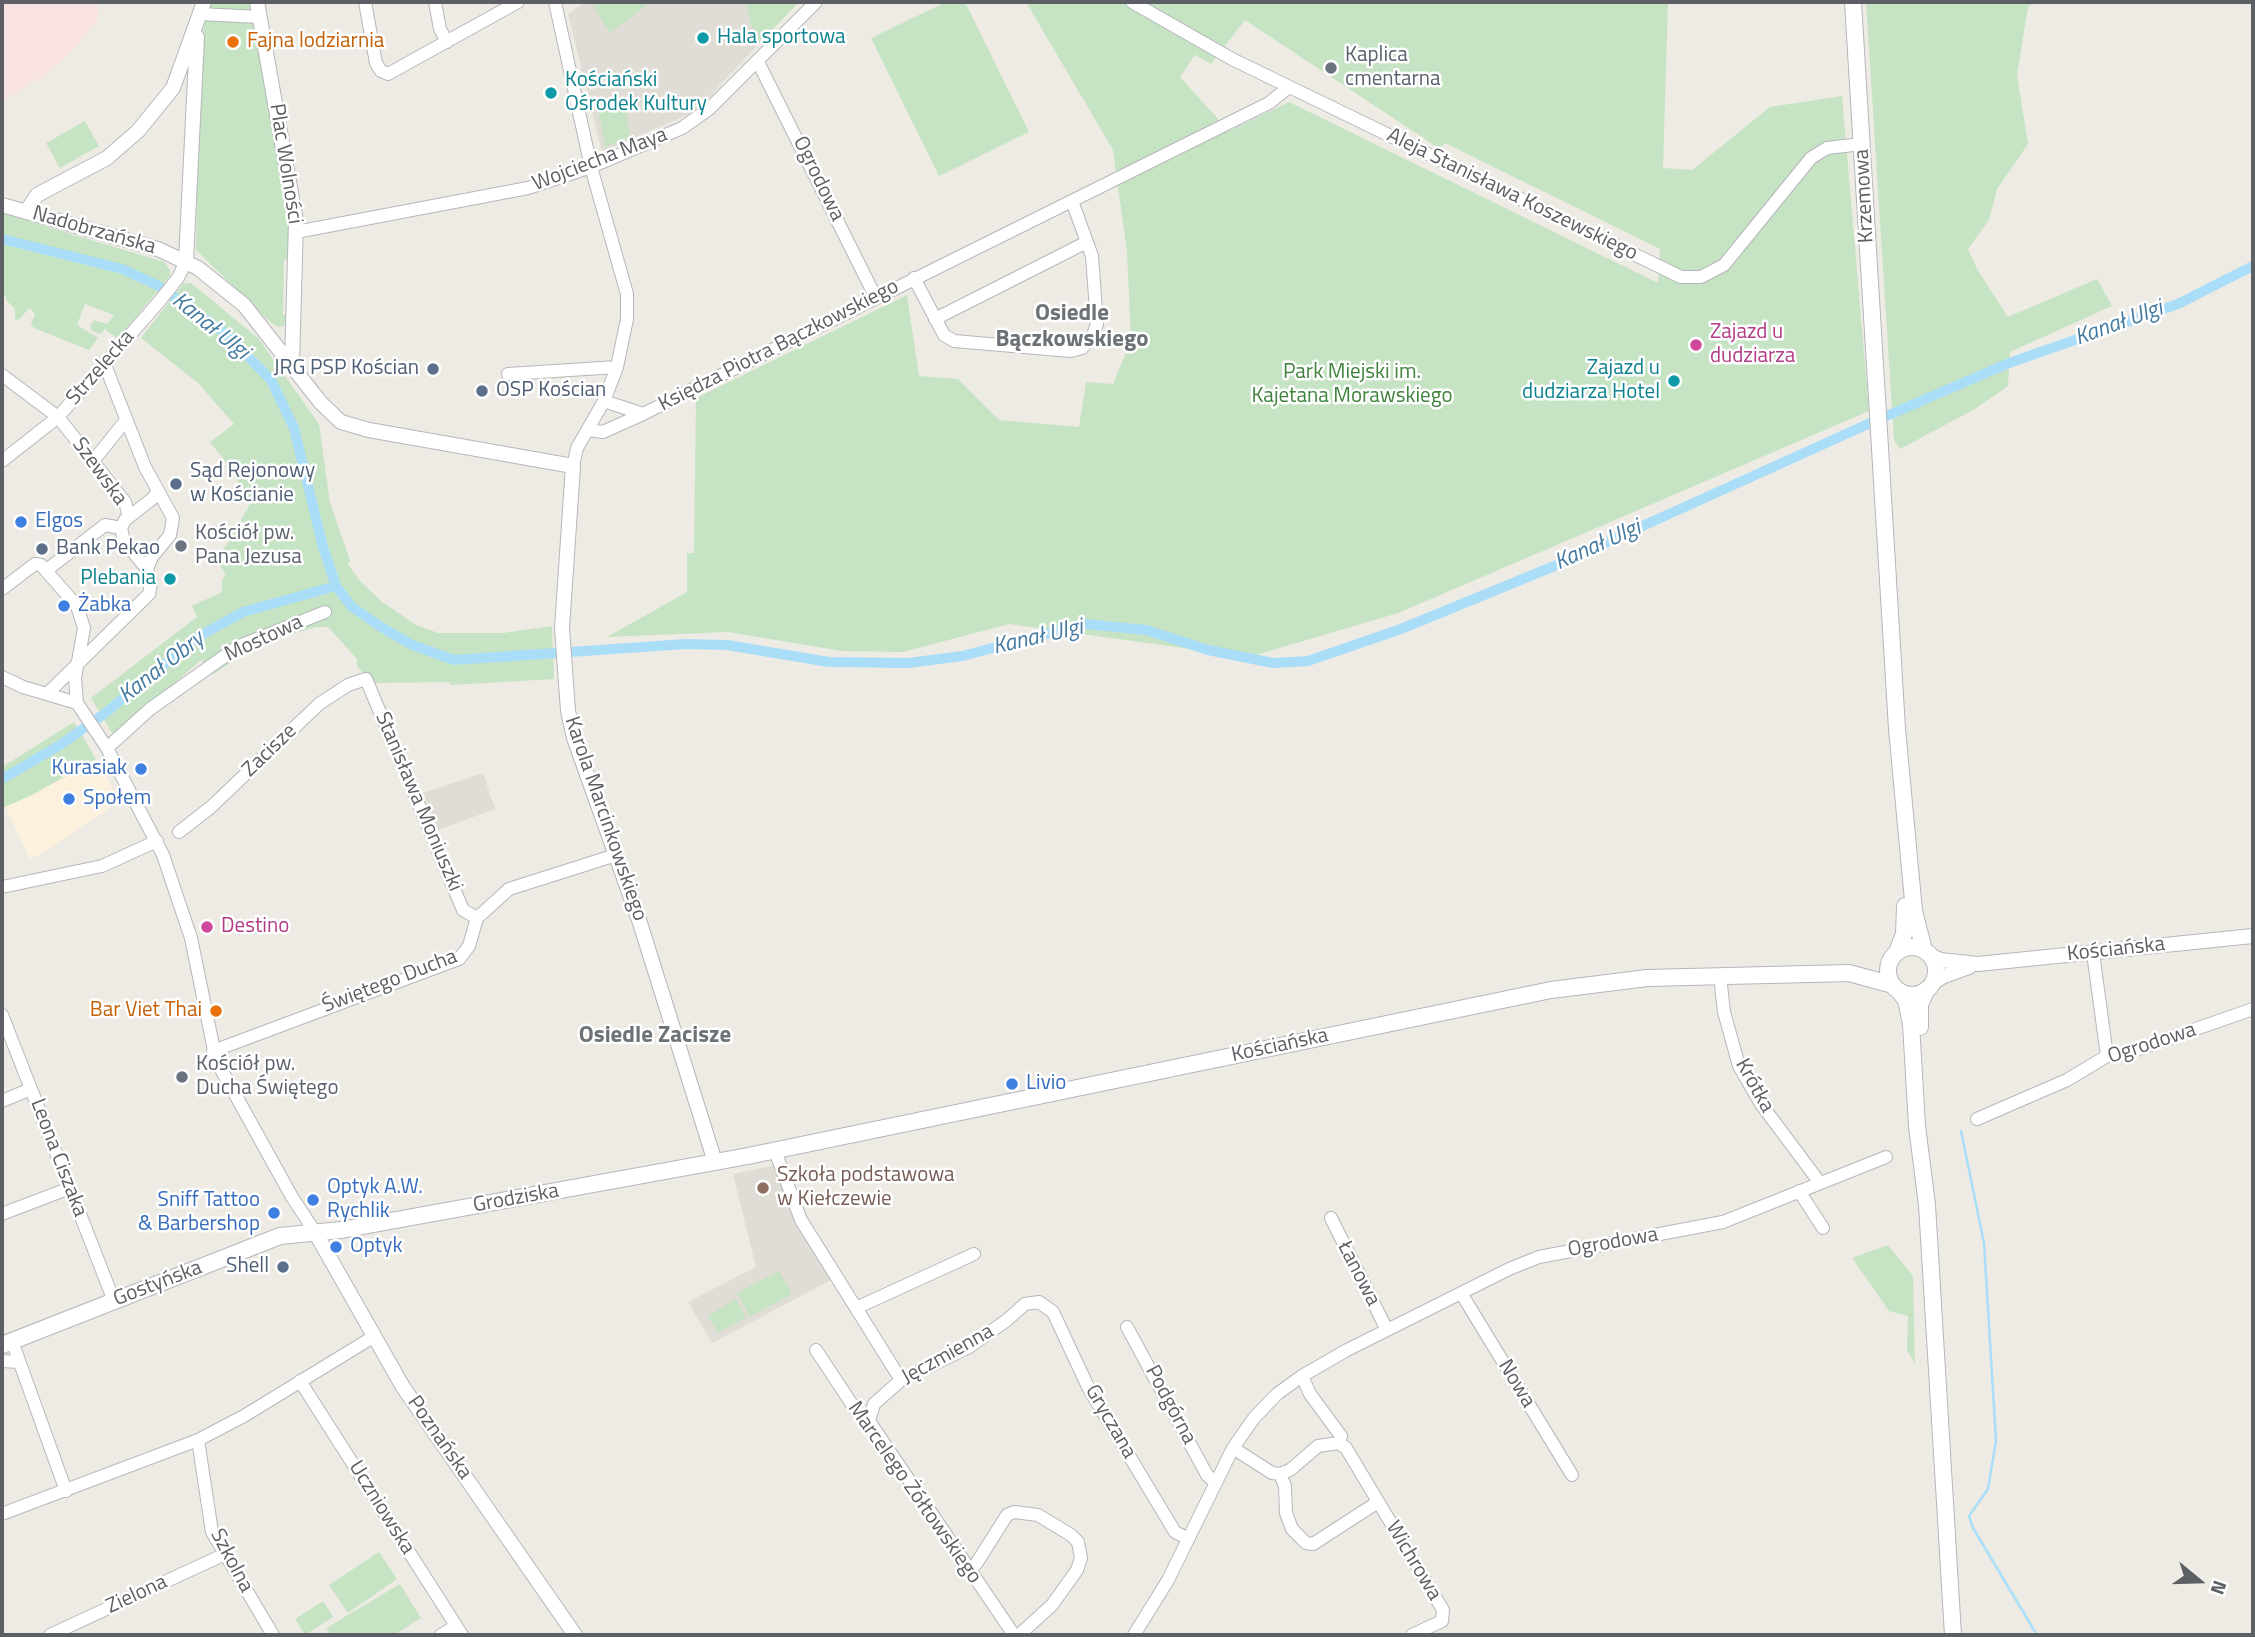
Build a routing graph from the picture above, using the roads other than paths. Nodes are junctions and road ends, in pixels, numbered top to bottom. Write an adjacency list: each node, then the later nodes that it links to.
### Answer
1 (257, 2): 11 (street, Plac Wolności)
2 (365, 2): 12 (street)
3 (435, 2): 12 (street)
4 (518, 2): 9 (street)
5 (555, 2): 18 (street)
6 (816, 2): 13 (street, Wojciecha Maya)
7 (1132, 2): 14 (street, Aleja Stanisława Koszewskiego)
8 (1853, 2): 17 (main road, Krzemowa)
9 (503, 5): 12 (street)
10 (201, 8): 11 (street); 15 (street); 16 (street)
11 (260, 17): 22 (street, Plac Wolności)
12 (447, 42)
13 (758, 62): 18 (street, Wojciecha Maya); 26 (street, Ogrodowa)
14 (1289, 87): 17 (street, Aleja Stanisława Koszewskiego); 19 (street, Księdza Piotra Bączkowskiego)
15 (173, 88): 16 (street); 21 (street)
16 (194, 93): 24 (street)
17 (1862, 144): 55 (main road, Krzemowa)
18 (591, 167): 22 (street, Wojciecha Maya); 32 (street)
19 (1072, 201): 23 (street, Księdza Piotra Bączkowskiego); 25 (street, Księdza Piotra Bączkowskiego)
20 (2, 205): 21 (street, Nadobrzańska)
21 (26, 212): 24 (street, Nadobrzańska)
22 (296, 232): 29 (street, Plac Wolności)
23 (1087, 242): 27 (street); 27 (street, Księdza Piotra Bączkowskiego)
24 (186, 261): 28 (street, Nadobrzańska); 30 (street, Strzelecka)
25 (914, 278): 26 (street, Księdza Piotra Bączkowskiego); 27 (street, Księdza Piotra Bączkowskiego)
26 (876, 298): 36 (street, Księdza Piotra Bączkowskiego)
27 (935, 319)
28 (263, 326): 29 (street); 31 (street, Nadobrzańska)
29 (292, 328): 31 (street, Plac Wolności)
30 (105, 365): 37 (street, Strzelecka); 38 (street)
31 (292, 365): 42 (street)
32 (617, 367): 33 (street); 35 (street)
33 (508, 374)
34 (2, 375): 37 (street, Szewska)
35 (604, 401): 36 (street, Księdza Piotra Bączkowskiego); 39 (street)
36 (643, 414): 39 (street, Księdza Piotra Bączkowskiego)
37 (58, 417): 40 (street, Szewska); 41 (street, Strzelecka)
38 (126, 420): 40 (street); 43 (street)
39 (588, 430): 42 (street)
40 (94, 460): 44 (street, Szewska)
41 (2, 461)
42 (573, 466): 59 (street, Karola Marcinkowskiego)
43 (158, 491): 44 (street); 47 (street)
44 (129, 517): 45 (street)
45 (121, 528): 46 (street); 47 (street)
46 (48, 569): 48 (street); 50 (street)
47 (147, 569): 50 (street)
48 (2, 589)
49 (325, 612): 56 (street, Mostowa)
50 (80, 659): 53 (street); 54 (street)
51 (2, 677): 53 (street)
52 (366, 679): 57 (street, Zacisze); 61 (street, Stanisława Moniuszki)
53 (47, 694): 54 (street)
54 (79, 706): 56 (street)
55 (1897, 729): 63 (main road); 65 (main road)
56 (104, 744): 58 (street)
57 (179, 832)
58 (157, 841): 60 (street); 73 (street)
59 (616, 855): 61 (street, Świętego Ducha); 80 (street, Karola Marcinkowskiego)
60 (2, 887)
61 (477, 918): 73 (street, Świętego Ducha)
62 (2253, 936): 64 (street, Kościańska)
63 (1927, 952): 65 (main road); 66 (street, Kościańska); 69 (main road)
64 (2094, 953): 66 (street, Kościańska); 74 (street)
65 (1894, 955): 67 (main road, Kościańska); 70 (main road)
66 (1978, 964): 69 (street, Kościańska)
67 (1849, 973): 68 (main road, Kościańska); 70 (main road, Kościańska)
68 (1720, 976): 78 (main road, Kościańska); 81 (street, Krótka)
69 (1930, 986): 70 (main road); 84 (main road)
70 (1895, 988): 84 (main road)
71 (2253, 1009): 74 (street, Ogrodowa)
72 (2, 1015): 75 (street, Leona Ciszaka)
73 (213, 1051): 88 (street)
74 (2107, 1056): 77 (street, Ogrodowa)
75 (31, 1090): 76 (street); 82 (street, Leona Ciszaka)
76 (2, 1101)
77 (1977, 1119)
78 (775, 1151): 80 (main road, Kościańska); 93 (street)
79 (1886, 1157): 81 (street, Ogrodowa)
80 (715, 1162): 88 (main road, Grodziska)
81 (1820, 1183): 83 (street, Ogrodowa)
82 (70, 1188): 85 (street); 91 (street, Leona Ciszaka)
83 (1799, 1191): 87 (street); 90 (street, Ogrodowa)
84 (1927, 1205): 125 (main road)
85 (2, 1214)
86 (1331, 1218): 95 (street, Łanowa)
87 (1823, 1228)
88 (315, 1232): 91 (main road, Gostyńska); 96 (street, Poznańska)
89 (974, 1254): 93 (street)
90 (1461, 1293): 95 (street, Ogrodowa); 109 (street, Nowa)
91 (114, 1301): 97 (main road, Gostyńska)
92 (1039, 1302): 102 (street, Jęczmienna); 114 (street, Gryczana)
93 (856, 1308): 102 (street)
94 (1127, 1327): 110 (street, Podgórna)
95 (1387, 1330): 101 (street, Ogrodowa)
96 (373, 1337): 103 (street); 121 (street, Poznańska)
97 (7, 1343): 100 (street)
98 (816, 1350): 104 (street, Marcelego Żółtowskiego)
99 (2, 1361): 100 (street)
100 (19, 1362): 111 (street)
101 (1302, 1376): 106 (street); 107 (street)
102 (901, 1380): 104 (street, Jęczmienna)
103 (300, 1381): 105 (street); 117 (street, Uczniowska)
104 (869, 1421): 116 (street, Marcelego Żółtowskiego)
105 (198, 1440): 111 (street); 115 (street, Szkolna)
106 (1339, 1443): 108 (street); 112 (street, Wichrowa)
107 (1233, 1448): 108 (street); 110 (street)
108 (1280, 1474): 112 (street, Wichrowa)
109 (1572, 1475)
110 (1215, 1482): 114 (street)
111 (66, 1491): 113 (street)
112 (1378, 1502): 124 (street, Wichrowa)
113 (2, 1514)
114 (1187, 1538): 123 (street)
115 (223, 1555): 118 (street, Zielona); 119 (street, Szkolna)
116 (968, 1570): 122 (street, Marcelego Żółtowskiego); 122 (street)
117 (459, 1631): 120 (street)
118 (50, 1635)
119 (273, 1635)
120 (441, 1635)
121 (575, 1635)
122 (1016, 1635)
123 (1134, 1635)
124 (1412, 1635)
125 (1953, 1635)

